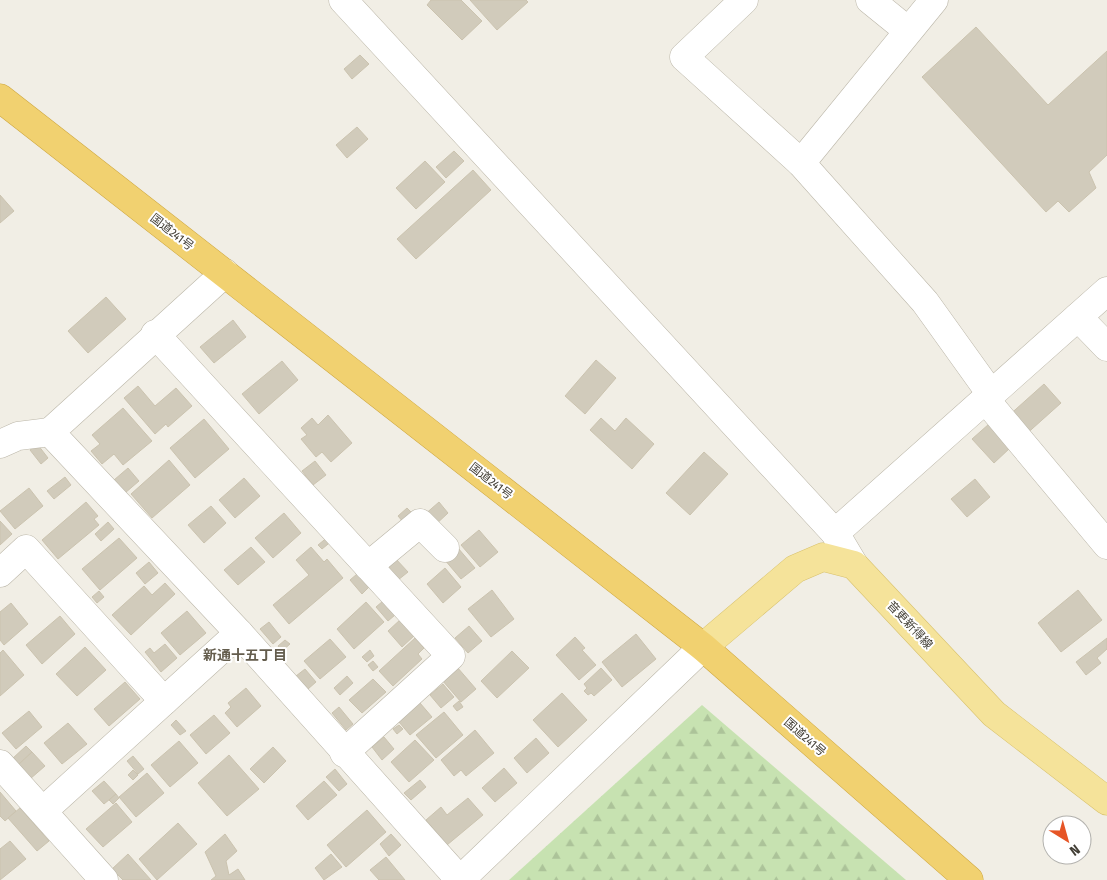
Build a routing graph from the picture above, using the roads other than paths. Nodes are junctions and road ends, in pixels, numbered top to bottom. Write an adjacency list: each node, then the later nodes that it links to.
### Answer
1 (343, 0): 16 (street)
2 (744, 0): 7 (street)
3 (870, 0): 5 (street)
4 (934, 0): 5 (street)
5 (908, 30): 7 (street)
6 (0, 98): 8 (highway, 国道241号)
7 (801, 163): 13 (street)
8 (225, 273): 11 (street); 23 (highway, 国道241号)
9 (1107, 291): 10 (street)
10 (1078, 317): 12 (street); 13 (street)
11 (155, 334): 14 (street); 20 (street)
12 (1107, 347)
13 (988, 396): 16 (street); 17 (street)
14 (50, 432): 15 (street); 22 (street)
15 (0, 444)
16 (835, 532): 19 (street)
17 (1107, 544)
18 (445, 548): 20 (street)
19 (854, 565): 23 (main road); 27 (main road, 音更新得線)
20 (368, 566): 25 (street)
21 (0, 572): 24 (street)
22 (239, 633): 24 (street); 25 (street)
23 (703, 647): 25 (street); 30 (highway, 国道241号)
24 (164, 701): 28 (street)
25 (344, 753)
26 (0, 764): 28 (street)
27 (1107, 801)
28 (43, 811): 29 (street)
29 (104, 880)
30 (969, 880)

